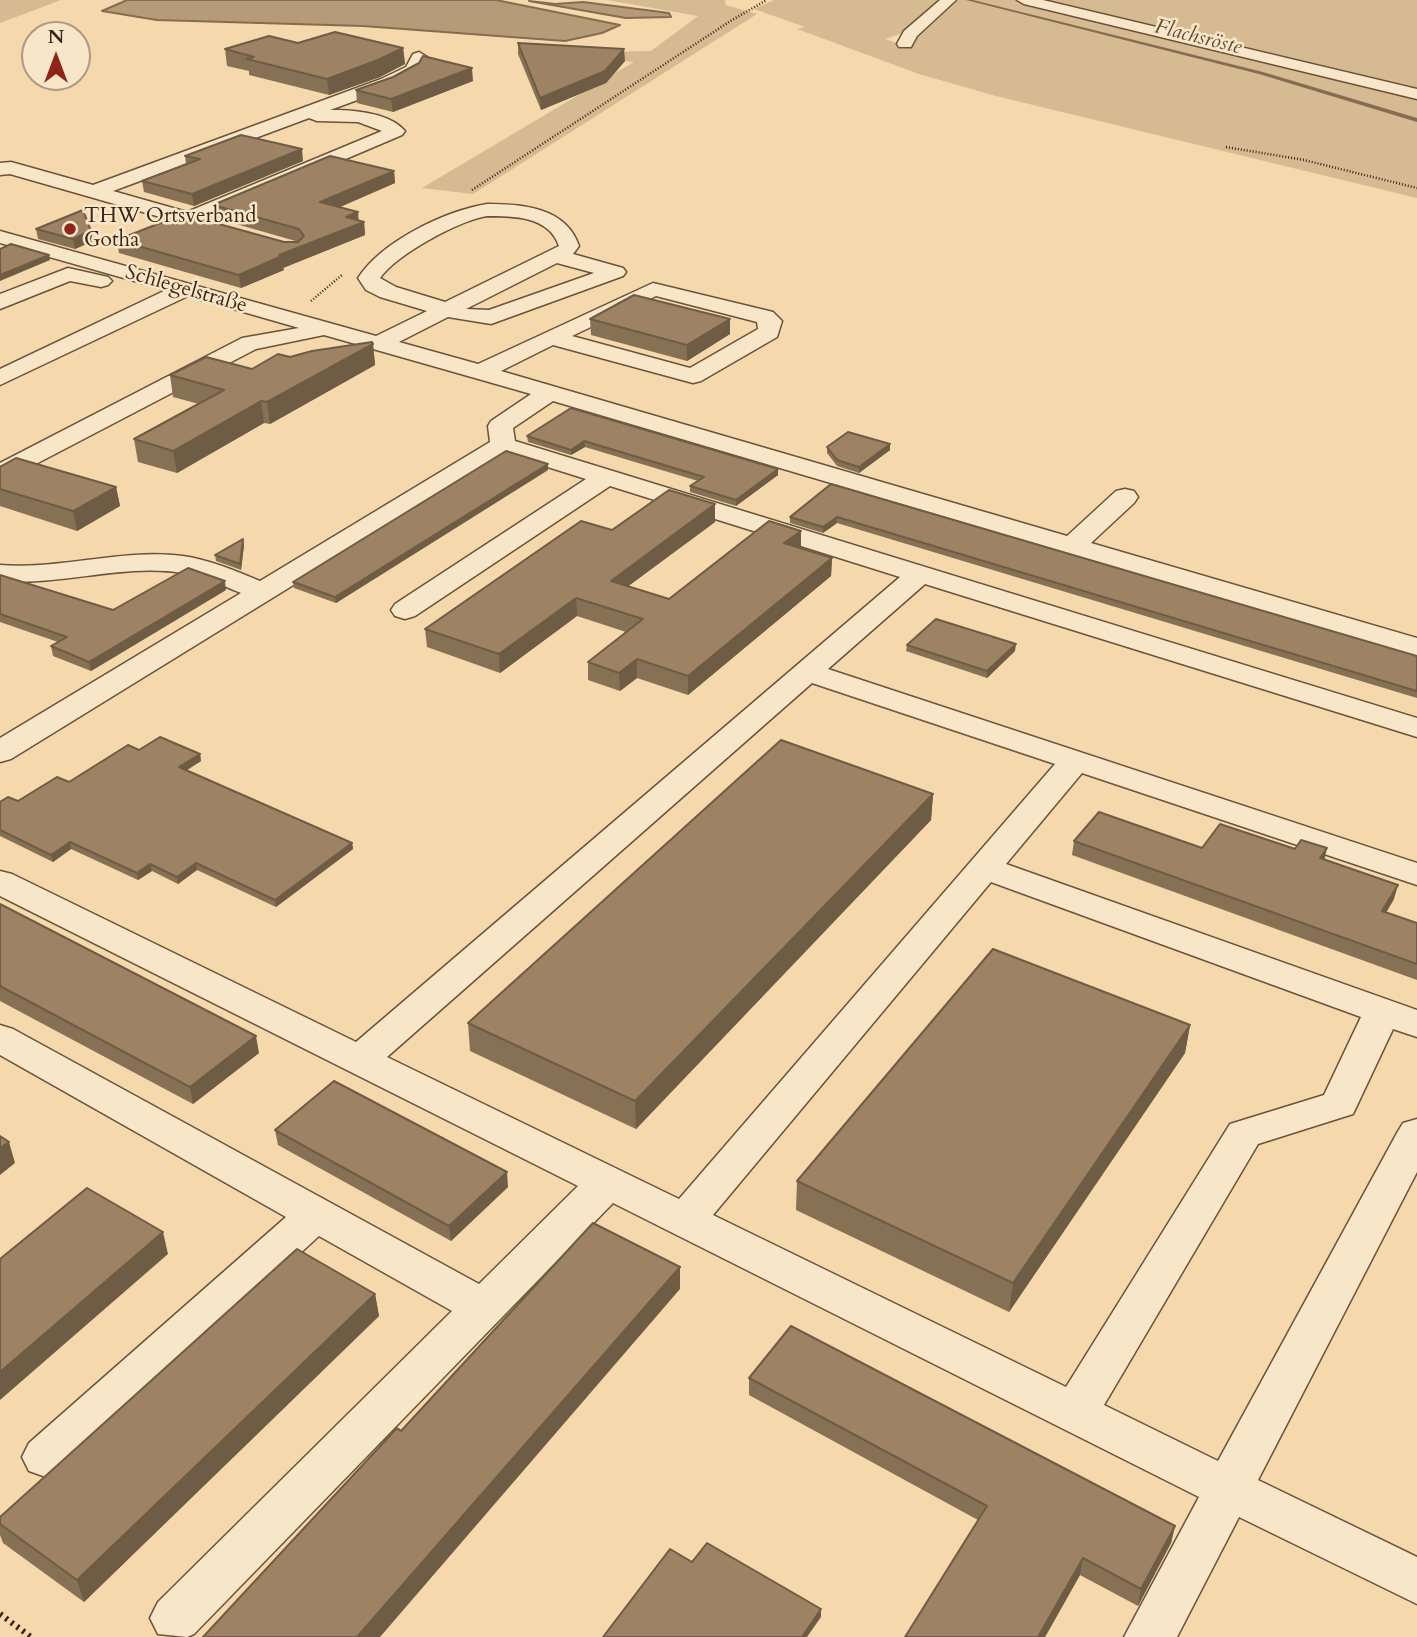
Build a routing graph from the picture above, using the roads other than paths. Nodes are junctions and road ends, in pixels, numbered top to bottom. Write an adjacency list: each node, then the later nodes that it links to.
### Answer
1 (949, 0): 3 (street)
2 (1024, 0): 5 (street)
3 (905, 44)
4 (419, 57): 6 (street)
5 (1417, 94)
6 (294, 118): 8 (street); 9 (street)
7 (0, 169): 8 (street)
8 (93, 192): 9 (street)
9 (188, 219): 10 (street)
10 (227, 230)
11 (0, 237): 13 (street, Schlegelstraße)
12 (556, 256): 15 (street); 15 (street); 15 (street)
13 (176, 294): 14 (street); 16 (street, Schlegelstraße); 20 (street)
14 (0, 302)
15 (445, 308): 18 (street)
16 (327, 330): 18 (street, Schlegelstraße); 23 (street)
17 (550, 337): 17 (street); 19 (street)
18 (377, 344): 19 (street, Schlegelstraße)
19 (481, 372): 21 (street, Schlegelstraße)
20 (0, 378)
21 (548, 393): 22 (street); 26 (street, Schlegelstraße)
22 (503, 445): 24 (street); 29 (street)
23 (0, 473)
24 (605, 478): 28 (street); 30 (street)
25 (1125, 497): 26 (street)
26 (1071, 547): 31 (street, Schlegelstraße)
27 (0, 573): 29 (street)
28 (920, 574): 32 (street); 33 (street)
29 (263, 592): 34 (street)
30 (405, 610)
31 (1417, 647)
32 (805, 671): 35 (street); 41 (street)
33 (1417, 728)
34 (0, 752)
35 (1075, 761): 36 (street); 37 (street)
36 (984, 869): 39 (street); 45 (street)
37 (1417, 874)
38 (0, 882): 41 (street)
39 (1400, 1018): 47 (street)
40 (2, 1042): 44 (street)
41 (360, 1059): 43 (street)
42 (1417, 1133): 49 (street)
43 (608, 1182): 45 (street); 46 (street)
44 (316, 1214): 46 (street); 48 (street)
45 (685, 1220): 47 (street)
46 (484, 1308): 51 (street)
47 (1075, 1413): 49 (street)
48 (46, 1457)
49 (1229, 1489): 50 (street); 52 (street)
50 (1417, 1582)
51 (176, 1618)
52 (1150, 1637)

